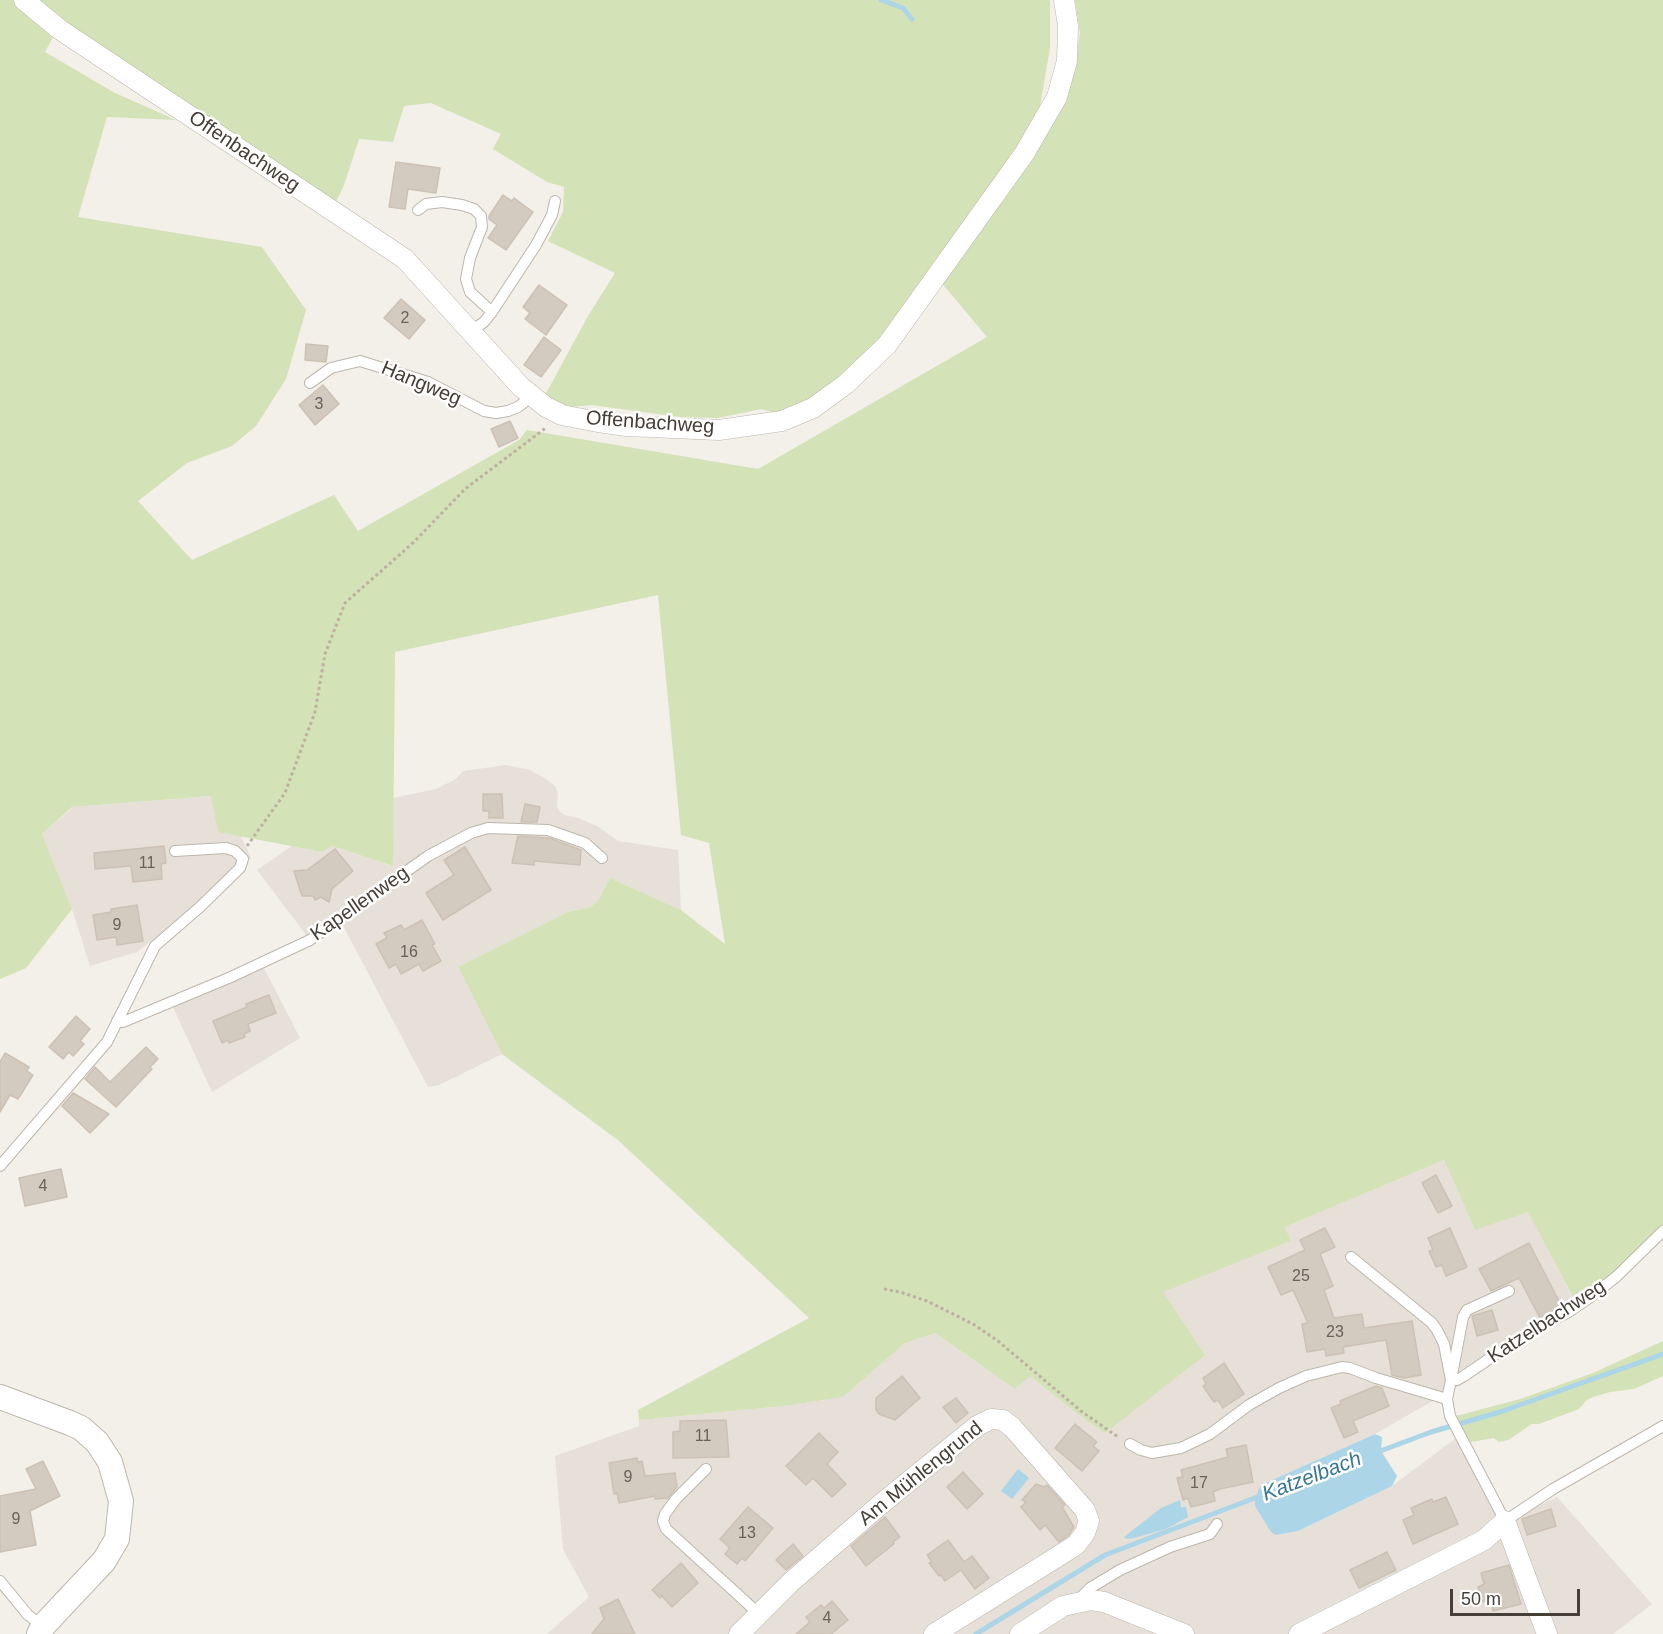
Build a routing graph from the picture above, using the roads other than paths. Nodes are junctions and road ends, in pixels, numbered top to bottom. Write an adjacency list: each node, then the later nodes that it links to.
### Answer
1 (24, 0): 6 (street, Offenbachweg)
2 (1064, 0): 8 (street, Offenbachweg)
3 (555, 201): 5 (lane)
4 (418, 210): 5 (lane)
5 (492, 312): 6 (lane)
6 (470, 332): 8 (street, Offenbachweg)
7 (310, 383): 8 (lane, Hangweg)
8 (531, 397)
9 (175, 850): 11 (lane)
10 (602, 858): 11 (lane, Kapellenweg)
11 (117, 1022): 12 (lane)
12 (0, 1166)
13 (1663, 1231): 16 (lane, Katzelbachweg)
14 (1350, 1257): 16 (lane)
15 (1509, 1291): 16 (lane)
16 (1451, 1380): 18 (lane)
17 (0, 1397): 27 (street)
18 (1447, 1399): 20 (lane); 22 (lane)
19 (1663, 1426): 22 (lane)
20 (1130, 1444)
21 (706, 1469): 26 (lane)
22 (1505, 1521): 32 (street); 33 (street)
23 (1217, 1524): 25 (lane)
24 (0, 1581): 27 (lane)
25 (1081, 1601): 30 (street); 31 (street)
26 (759, 1614): 28 (street, Am Mühlengrund); 29 (street, Am Mühlengrund)
27 (41, 1630)
28 (739, 1634)
29 (934, 1634)
30 (1020, 1634)
31 (1184, 1634)
32 (1299, 1634)
33 (1547, 1634)

